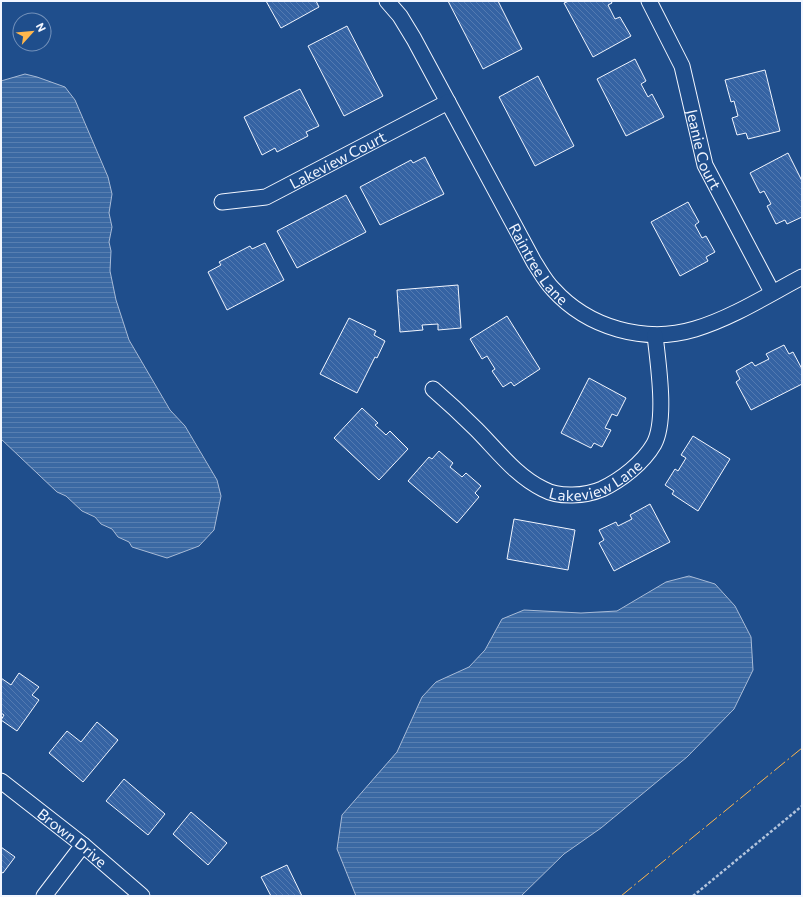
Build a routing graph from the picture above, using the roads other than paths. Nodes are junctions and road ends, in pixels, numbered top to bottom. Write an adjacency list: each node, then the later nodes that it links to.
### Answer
1 (388, 1): 3 (street, Raintree Lane)
2 (649, 1): 6 (street, Jeanie Court)
3 (448, 102): 4 (street, Lakeview Court); 7 (street, Raintree Lane)
4 (222, 202)
5 (802, 277): 6 (street, Raintree Lane)
6 (772, 292): 7 (street, Raintree Lane)
7 (655, 335): 8 (street, Lakeview Lane)
8 (433, 390)
9 (1, 781): 10 (street, Brown Drive)
10 (83, 845): 11 (street); 12 (street, Brown Drive)
11 (44, 896)
12 (142, 896)

